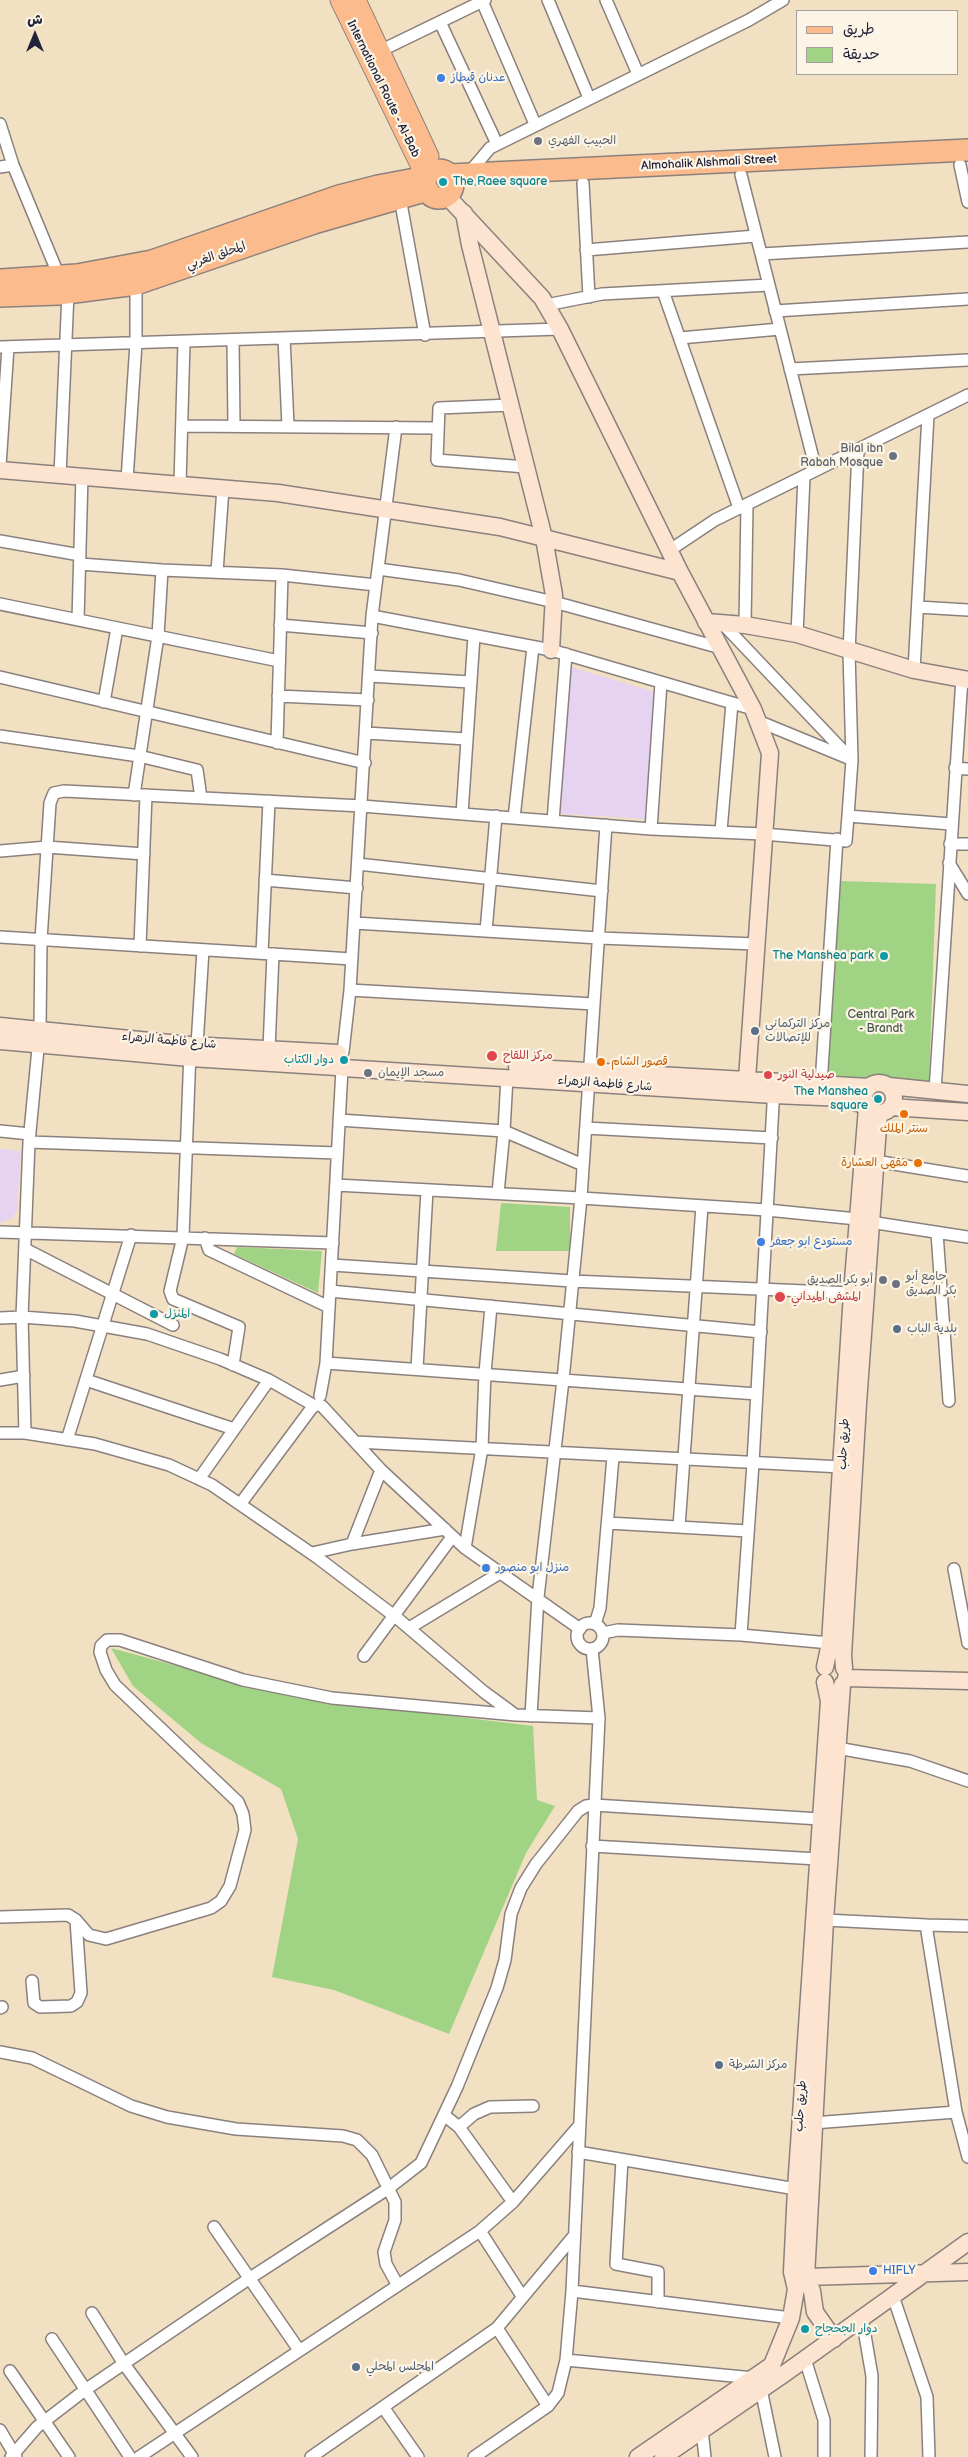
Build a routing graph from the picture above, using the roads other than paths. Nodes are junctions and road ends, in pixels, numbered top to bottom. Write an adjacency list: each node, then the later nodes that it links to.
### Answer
1 (340, 0): 18 (main road, International Route - Al-Bab)
2 (356, 0): 8 (main road, International Route - Al-Bab)
3 (548, 0): 10 (street)
4 (606, 0): 9 (street)
5 (783, 0): 9 (street)
6 (483, 1): 7 (street); 12 (street)
7 (440, 22): 8 (street); 13 (street)
8 (380, 51): 18 (main road, International Route - Al-Bab)
9 (638, 74): 10 (street)
10 (589, 98): 12 (street)
11 (0, 124): 15 (street)
12 (535, 124): 13 (street)
13 (497, 144): 18 (street)
14 (965, 160): 17 (highway, Almohalik Alshmali Street); 18 (highway, Almohalik Alshmali Street); 21 (street)
15 (13, 165): 16 (street); 29 (street)
16 (0, 167)
17 (741, 176): 19 (highway, Almohalik Alshmali Street); 23 (street)
18 (444, 182): 19 (highway, Almohalik Alshmali Street); 20 (highway, المحلق الغربي); 22 (main road); 29 (highway, المحلق الغربي)
19 (583, 183): 25 (street)
20 (400, 198): 28 (highway, المحلق الغربي); 40 (street)
21 (968, 202)
22 (464, 212): 35 (main road); 39 (main road)
23 (756, 236): 25 (street); 26 (street)
24 (968, 242): 26 (street)
25 (586, 250): 33 (street)
26 (761, 254): 30 (street)
27 (0, 280): 29 (highway, المحلق الغربي)
28 (136, 284): 29 (highway, المحلق الغربي); 45 (street)
29 (64, 285): 32 (highway, المحلق الغربي); 46 (street)
30 (769, 285): 31 (street); 36 (street)
31 (663, 291): 33 (street); 42 (street)
32 (0, 296)
33 (589, 297): 35 (street)
34 (968, 300): 36 (street)
35 (546, 305): 38 (main road)
36 (775, 311): 37 (street)
37 (780, 329): 42 (street); 49 (street)
38 (560, 330): 39 (street); 73 (main road)
39 (492, 333): 40 (street); 51 (main road)
40 (426, 335): 41 (street)
41 (284, 338): 43 (street); 55 (street)
42 (680, 338): 69 (street)
43 (233, 340): 44 (street); 54 (street)
44 (184, 342): 45 (street); 53 (street)
45 (136, 343): 46 (street); 66 (street)
46 (66, 346): 47 (street); 63 (street)
47 (4, 347): 59 (street)
48 (968, 360): 49 (street)
49 (790, 369): 62 (street)
50 (968, 396): 52 (street)
51 (511, 405): 57 (street); 60 (main road)
52 (928, 415): 58 (street); 83 (street)
53 (182, 426): 54 (street); 67 (street)
54 (234, 426): 55 (street)
55 (288, 426): 56 (street)
56 (396, 427): 57 (street); 70 (street)
57 (438, 428): 60 (street)
58 (858, 451): 62 (street); 98 (street)
59 (0, 466)
60 (526, 466): 71 (main road)
61 (0, 470): 63 (main road)
62 (816, 470): 65 (street)
63 (60, 475): 64 (main road)
64 (82, 476): 66 (main road); 74 (street)
65 (804, 477): 69 (street); 92 (street)
66 (127, 480): 67 (main road)
67 (180, 484): 68 (main road)
68 (223, 488): 70 (main road); 77 (street)
69 (743, 506): 73 (street); 89 (street)
70 (385, 509): 71 (main road); 75 (street)
71 (544, 538): 78 (main road); 81 (main road)
72 (0, 540): 74 (street)
73 (670, 550): 78 (main road)
74 (80, 559): 76 (street); 86 (street)
75 (378, 569): 80 (street); 81 (street)
76 (162, 570): 77 (street); 93 (street)
77 (217, 572): 79 (street)
78 (680, 572): 87 (main road)
79 (282, 575): 80 (street); 88 (street)
80 (376, 585): 85 (street)
81 (554, 602): 96 (street); 97 (main road)
82 (0, 604): 86 (street)
83 (918, 607): 84 (street); 100 (street)
84 (968, 610)
85 (372, 616): 91 (street); 94 (street)
86 (78, 620): 90 (street)
87 (714, 622): 89 (main road); 96 (main road); 117 (street)
88 (280, 625): 91 (street); 99 (street)
89 (745, 625): 92 (main road)
90 (117, 628): 93 (street); 108 (street)
91 (372, 633): 101 (street)
92 (797, 634): 98 (main road)
93 (158, 636): 99 (street); 110 (street)
94 (474, 636): 95 (street); 104 (street)
95 (533, 646): 97 (street); 129 (street)
96 (721, 648): 111 (main road)
97 (558, 652): 105 (street); 130 (street)
98 (849, 652): 100 (main road); 117 (street)
99 (279, 661): 106 (street)
100 (914, 670): 103 (main road)
101 (370, 676): 104 (street); 107 (street)
102 (0, 677): 108 (street)
103 (965, 679): 119 (street)
104 (470, 682): 114 (street)
105 (661, 683): 109 (street); 133 (street)
106 (278, 696): 107 (street); 115 (street)
107 (368, 700): 112 (street)
108 (104, 702): 110 (street)
109 (732, 703): 111 (street); 134 (street)
110 (148, 713): 115 (street); 116 (street)
111 (755, 715): 117 (street); 135 (main road)
112 (366, 733): 114 (street); 118 (street)
113 (0, 736): 116 (street)
114 (466, 739): 126 (street)
115 (277, 743): 118 (street)
116 (139, 756): 121 (street); 123 (street)
117 (852, 760): 128 (street)
118 (364, 763): 125 (street)
119 (955, 768): 120 (street); 131 (street)
120 (968, 770)
121 (134, 795): 122 (street); 139 (street)
122 (146, 795): 123 (street); 141 (street)
123 (201, 798): 124 (street)
124 (268, 801): 125 (street); 145 (street)
125 (362, 806): 126 (street); 143 (street)
126 (462, 814): 127 (street)
127 (496, 816): 129 (street); 144 (street)
128 (848, 816): 131 (street); 136 (street)
129 (514, 818): 130 (street)
130 (553, 821): 132 (street)
131 (952, 824): 137 (street)
132 (606, 825): 133 (street); 147 (street)
133 (651, 829): 134 (street)
134 (721, 831): 135 (street)
135 (763, 834): 136 (street); 154 (main road)
136 (838, 839): 169 (street)
137 (950, 844): 138 (street); 142 (street)
138 (968, 844)
139 (47, 847): 140 (street); 141 (street); 153 (street)
140 (0, 851)
141 (144, 854): 155 (street)
142 (949, 862): 148 (street); 174 (street)
143 (358, 864): 144 (street); 146 (street)
144 (489, 879): 147 (street); 150 (street)
145 (265, 880): 146 (street); 157 (street)
146 (357, 888): 149 (street)
147 (602, 891): 152 (street)
148 (968, 894)
149 (355, 923): 150 (street); 158 (street)
150 (486, 931): 152 (street)
151 (0, 937): 153 (street)
152 (598, 938): 154 (street); 160 (street)
153 (40, 940): 155 (street); 162 (street)
154 (756, 944): 170 (main road)
155 (140, 946): 156 (street)
156 (202, 950): 157 (street); 164 (street)
157 (268, 954): 158 (street); 165 (street)
158 (352, 959): 159 (street)
159 (350, 990): 160 (street); 166 (street)
160 (594, 1004): 167 (street)
161 (0, 1026): 162 (main road, شارع فاطمة الزهراء)
162 (40, 1036): 163 (main road, شارع فاطمة الزهراء); 164 (main road, شارع فاطمة الزهراء); 182 (street)
163 (0, 1041)
164 (192, 1049): 165 (main road, شارع فاطمة الزهراء); 166 (main road, شارع فاطمة الزهراء); 184 (street)
165 (269, 1049): 166 (main road, شارع فاطمة الزهراء)
166 (342, 1061): 167 (main road, شارع فاطمة الزهراء); 168 (main road, شارع فاطمة الزهراء); 178 (street)
167 (590, 1076): 168 (main road, شارع فاطمة الزهراء); 170 (main road, شارع فاطمة الزهراء); 179 (street)
168 (507, 1077): 181 (street)
169 (820, 1084): 171 (main road, شارع فاطمة الزهراء); 173 (main road, شارع فاطمة الزهراء)
170 (747, 1086): 173 (main road, شارع فاطمة الزهراء)
171 (869, 1086): 172 (main road, شارع فاطمة الزهراء); 176 (main road)
172 (889, 1086): 174 (main road, شارع فاطمة الزهراء); 176 (main road)
173 (774, 1088): 176 (main road, شارع فاطمة الزهراء); 183 (street)
174 (935, 1091): 175 (main road, شارع فاطمة الزهراء)
175 (968, 1094)
176 (876, 1109): 177 (main road, شارع فاطمة الزهراء); 186 (main road); 195 (main road)
177 (968, 1112)
178 (339, 1120): 181 (street); 185 (street)
179 (586, 1128): 183 (street); 187 (street)
180 (0, 1131): 182 (street)
181 (504, 1131): 187 (street); 191 (street)
182 (30, 1138): 184 (street); 197 (street)
183 (772, 1138): 194 (street)
184 (188, 1148): 185 (street); 200 (street)
185 (337, 1153): 189 (street)
186 (875, 1161): 188 (street); 195 (main road)
187 (583, 1165): 192 (street)
188 (968, 1176)
189 (336, 1185): 190 (street); 203 (street)
190 (427, 1190): 191 (street); 206 (street)
191 (498, 1194): 192 (street)
192 (581, 1198): 193 (street); 207 (street)
193 (702, 1206): 194 (street); 208 (street)
194 (768, 1210): 195 (street); 209 (street)
195 (864, 1221): 198 (street); 211 (main road, طريق حلب); 271 (main road)
196 (0, 1232): 197 (street)
197 (26, 1232): 199 (street); 204 (street)
198 (937, 1233): 201 (street); 234 (street)
199 (131, 1235): 200 (street); 212 (street)
200 (183, 1237): 202 (street); 224 (street)
201 (968, 1237)
202 (205, 1238): 203 (street); 215 (street)
203 (333, 1243): 205 (street)
204 (25, 1249): 212 (street); 217 (street)
205 (332, 1265): 206 (street); 210 (street)
206 (423, 1271): 207 (street); 213 (street)
207 (572, 1281): 208 (street); 216 (street)
208 (696, 1285): 209 (street); 221 (street)
209 (763, 1288): 211 (street); 222 (street)
210 (330, 1291): 213 (street); 215 (street)
211 (852, 1293): 246 (main road, طريق حلب)
212 (114, 1294): 219 (street); 220 (street)
213 (421, 1300): 214 (street); 225 (street)
214 (491, 1306): 216 (street); 226 (street)
215 (329, 1307): 223 (street)
216 (569, 1314): 221 (street); 231 (street)
217 (22, 1317): 218 (street); 220 (street); 227 (street)
218 (0, 1318)
219 (173, 1325)
220 (104, 1326): 224 (street); 229 (street)
221 (693, 1326): 222 (street); 232 (street)
222 (761, 1332): 233 (street)
223 (326, 1363): 225 (street); 235 (street)
224 (233, 1365): 230 (street)
225 (417, 1369): 226 (street)
226 (485, 1373): 231 (street); 241 (street)
227 (24, 1376): 228 (street); 238 (street)
228 (0, 1380)
229 (86, 1380): 236 (street); 239 (street)
230 (269, 1380): 235 (street); 236 (street)
231 (563, 1380): 232 (street); 242 (street)
232 (689, 1389): 233 (street); 244 (street)
233 (757, 1394): 245 (street)
234 (949, 1401)
235 (318, 1403): 240 (street); 249 (street)
236 (234, 1429): 248 (street)
237 (0, 1433): 238 (street)
238 (25, 1433): 239 (street)
239 (67, 1440): 248 (street)
240 (356, 1442): 241 (street); 247 (street)
241 (482, 1448): 242 (street); 255 (street)
242 (555, 1453): 243 (street); 259 (street)
243 (613, 1456): 244 (street); 250 (street)
244 (684, 1460): 245 (street); 251 (street)
245 (753, 1463): 246 (street); 252 (street)
246 (842, 1467): 267 (main road, طريق حلب)
247 (381, 1470): 253 (street); 254 (street)
248 (199, 1479): 249 (street)
249 (241, 1504): 256 (street)
250 (608, 1523): 251 (street); 261 (street)
251 (679, 1527): 252 (street)
252 (748, 1531): 265 (street)
253 (448, 1533): 254 (street); 255 (street); 260 (street)
254 (352, 1544): 256 (street)
255 (465, 1548): 258 (street)
256 (312, 1554): 260 (street)
257 (954, 1569): 266 (street)
258 (500, 1573): 259 (street); 262 (street)
259 (538, 1597): 263 (street); 274 (street)
260 (394, 1616): 262 (street); 269 (street)
261 (595, 1624): 263 (street); 264 (street)
262 (409, 1628): 273 (street)
263 (580, 1629): 268 (street)
264 (603, 1633): 265 (street); 268 (street)
265 (741, 1635): 267 (street)
266 (968, 1643)
267 (830, 1644): 270 (main road, طريق حلب)
268 (592, 1649): 275 (street)
269 (364, 1656)
270 (825, 1674): 271 (main road); 279 (main road, طريق حلب)
271 (844, 1677): 272 (main road); 276 (main road)
272 (968, 1680)
273 (516, 1715): 274 (street); 283 (street)
274 (531, 1716): 275 (street)
275 (599, 1718): 278 (street)
276 (837, 1748): 277 (street); 284 (main road)
277 (968, 1781)
278 (594, 1805): 279 (street); 280 (street); 291 (street)
279 (820, 1819): 281 (main road, طريق حلب)
280 (592, 1846): 281 (street); 294 (street)
281 (818, 1859): 299 (main road, طريق حلب)
282 (0, 1917): 283 (street)
283 (76, 1920): 287 (street)
284 (826, 1920): 285 (street); 292 (main road)
285 (926, 1925): 286 (street); 290 (street)
286 (968, 1926)
287 (32, 1981)
288 (0, 2052): 298 (street)
289 (533, 2106): 293 (street)
290 (956, 2112): 292 (street); 296 (street)
291 (444, 2115): 293 (street); 298 (street)
292 (814, 2123): 309 (main road)
293 (459, 2127): 300 (street)
294 (578, 2127): 295 (street); 300 (street)
295 (578, 2152): 297 (street); 303 (street)
296 (968, 2157)
297 (622, 2160): 299 (street); 313 (street)
298 (389, 2188): 307 (street); 308 (street)
299 (796, 2189): 309 (main road, طريق حلب)
300 (513, 2202): 302 (street)
301 (214, 2227): 307 (street)
302 (480, 2230): 308 (street); 311 (street)
303 (573, 2238): 310 (street); 311 (street)
304 (968, 2242): 306 (main road)
305 (968, 2272): 306 (main road)
306 (924, 2274): 309 (main road); 312 (main road)
307 (250, 2278): 320 (street); 323 (street)
308 (397, 2284): 320 (street)
309 (805, 2286): 315 (main road, طريق حلب); 319 (main road)
310 (572, 2291): 313 (street); 322 (street)
311 (522, 2296): 317 (street)
312 (893, 2296): 316 (main road); 349 (street)
313 (658, 2302): 315 (street)
314 (92, 2313): 323 (street)
315 (790, 2318): 324 (main road, طريق حلب)
316 (862, 2318): 319 (main road); 348 (street)
317 (497, 2328): 328 (street); 329 (street)
318 (52, 2339): 327 (street)
319 (834, 2339): 321 (main road)
320 (299, 2350): 333 (street)
321 (805, 2359): 324 (main road); 347 (street)
322 (566, 2360): 326 (street); 328 (street)
323 (124, 2364): 327 (street); 333 (street)
324 (778, 2370): 326 (main road)
325 (10, 2371): 330 (street)
326 (758, 2384): 332 (main road); 343 (main road); 346 (street)
327 (85, 2390): 330 (street); 337 (street)
328 (548, 2406): 342 (street)
329 (382, 2407): 334 (street); 341 (street)
330 (44, 2422): 335 (street); 336 (street)
331 (0, 2430): 335 (street)
332 (702, 2430): 344 (main road); 345 (street)
333 (175, 2432): 338 (street); 339 (street)
334 (328, 2452): 340 (street)
335 (14, 2456)
336 (69, 2457)
337 (130, 2457)
338 (139, 2457)
339 (192, 2457)
340 (311, 2457)
341 (418, 2457)
342 (474, 2457)
343 (638, 2457)
344 (663, 2457)
345 (706, 2457)
346 (775, 2457)
347 (824, 2457)
348 (871, 2457)
349 (930, 2457)

